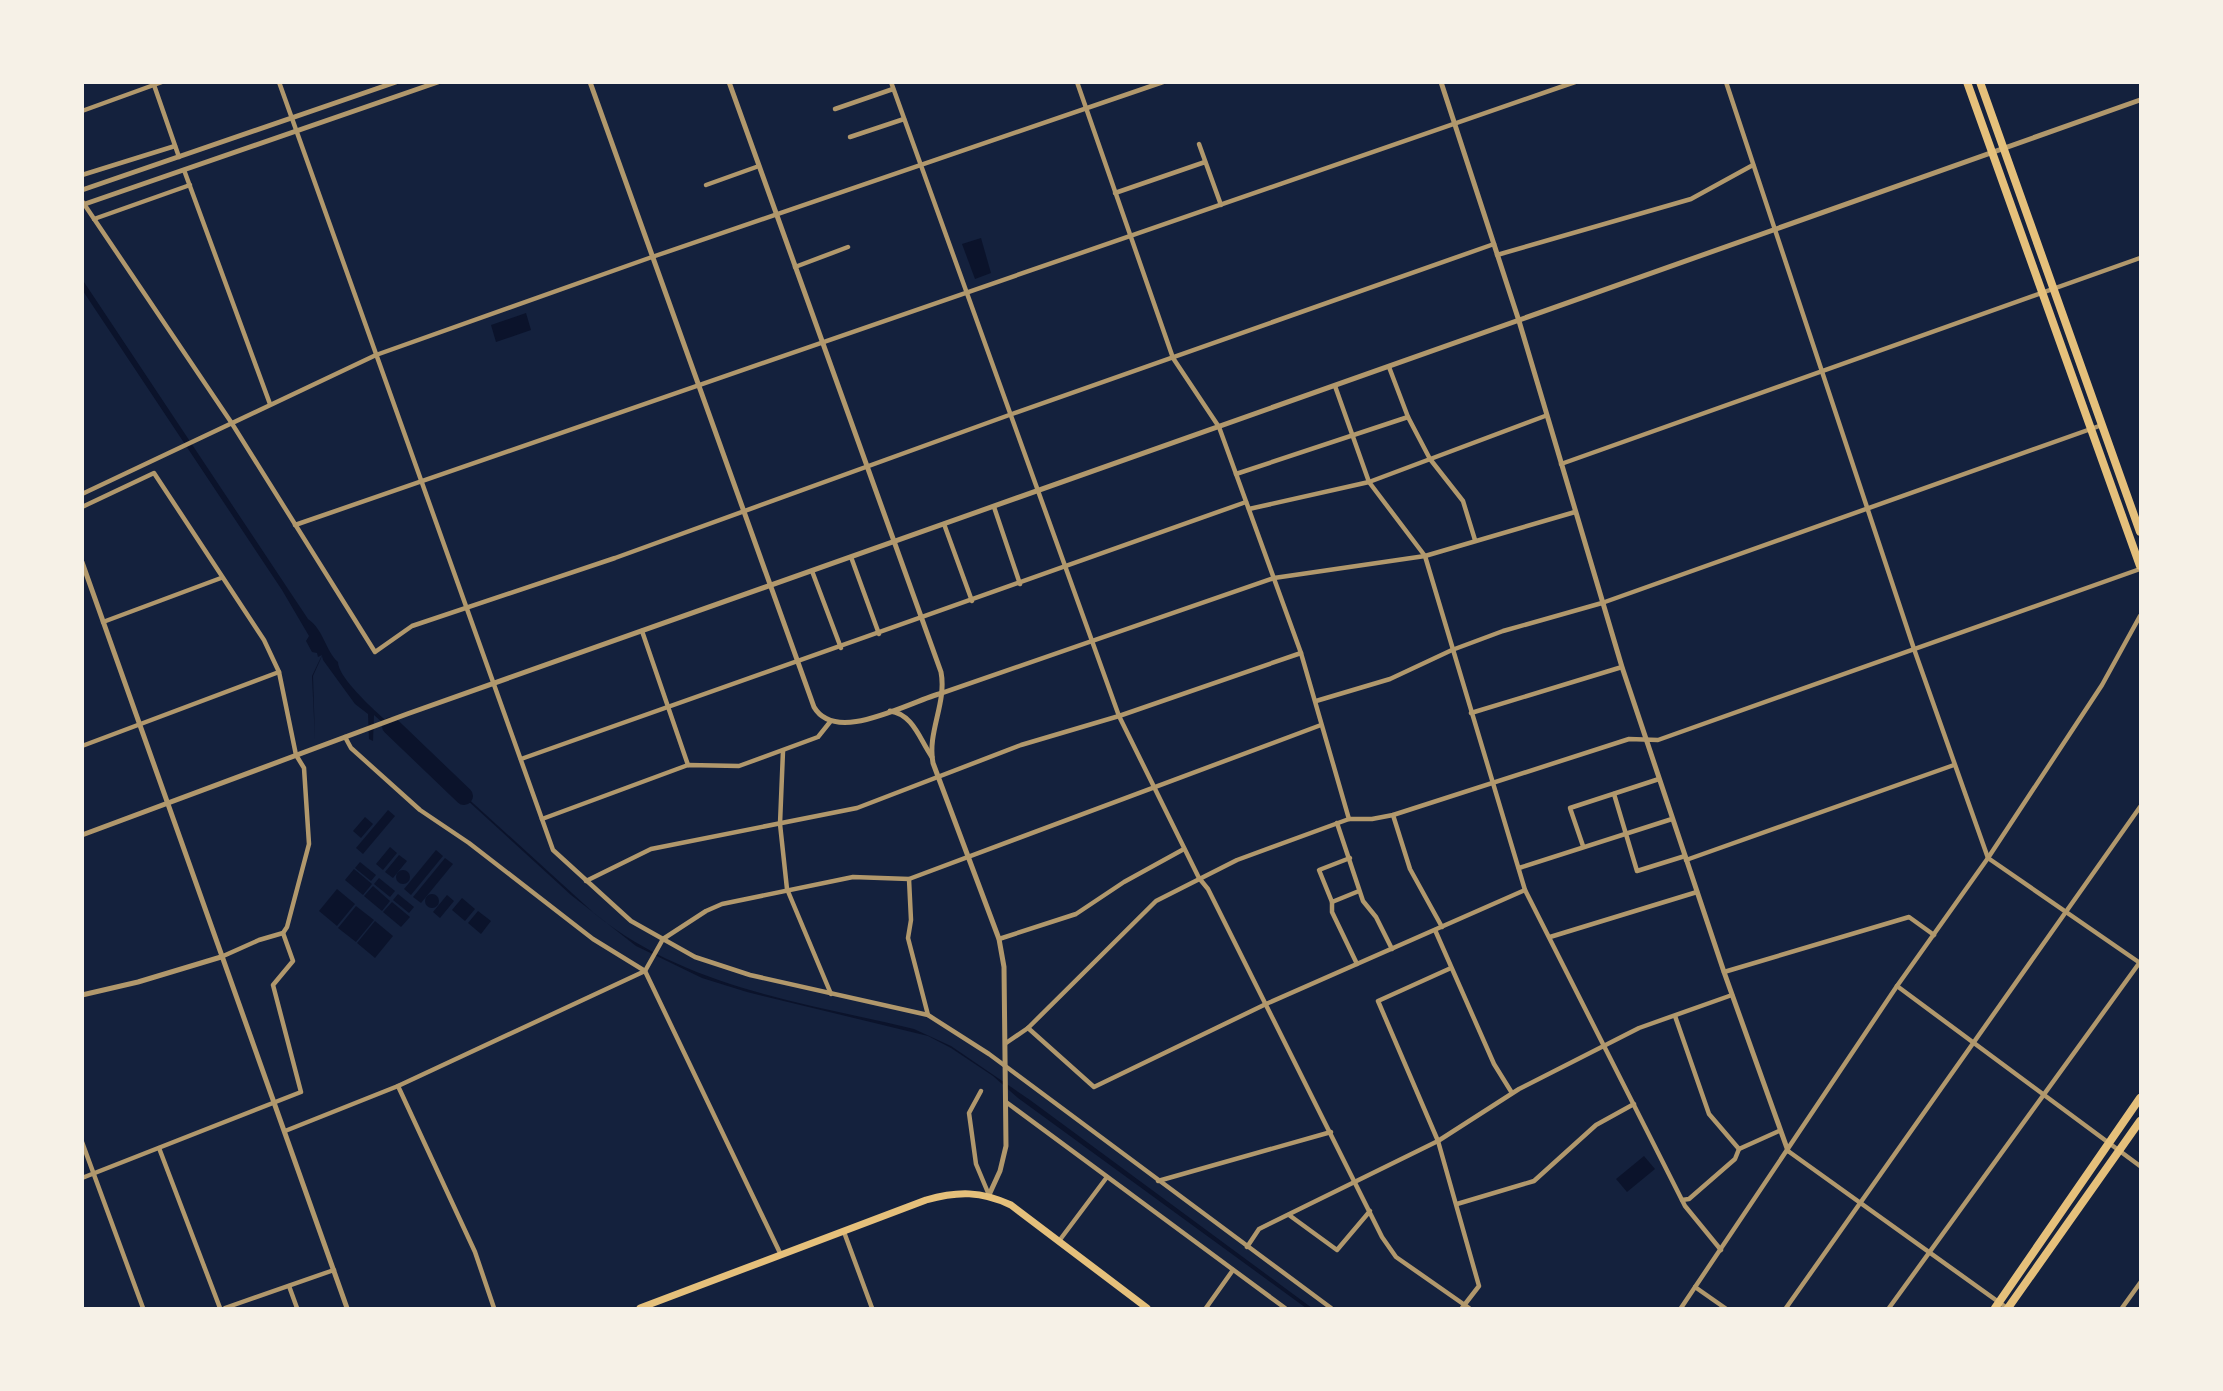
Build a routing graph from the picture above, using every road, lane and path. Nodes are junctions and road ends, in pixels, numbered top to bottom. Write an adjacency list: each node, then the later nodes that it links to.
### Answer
1 (162, 82): 15 (street)
2 (279, 82): 21 (street)
3 (396, 82): 21 (street)
4 (438, 82): 24 (street)
5 (590, 82): 50 (street)
6 (729, 82): 33 (street)
7 (891, 82): 16 (street)
8 (1077, 82): 19 (street)
9 (1163, 82): 19 (street)
10 (1441, 82): 23 (street)
11 (1575, 82): 23 (street)
12 (1726, 82): 32 (street)
13 (1967, 82): 29 (highway)
14 (1980, 82): 28 (highway)
15 (153, 84): 20 (street); 27 (street)
16 (893, 88): 18 (street); 22 (street)
17 (2140, 100): 28 (street)
18 (835, 109)
19 (1086, 110): 34 (street); 40 (street)
20 (82, 111)
21 (292, 118): 24 (street); 30 (street)
22 (904, 119): 25 (street); 34 (street)
23 (1454, 123): 42 (street); 47 (street)
24 (297, 131): 35 (street); 58 (street)
25 (850, 137)
26 (1199, 144): 31 (street)
27 (175, 146): 30 (street); 36 (street)
28 (2004, 150): 29 (street); 53 (highway)
29 (1993, 153): 45 (street); 55 (highway)
30 (179, 157): 39 (street)
31 (1205, 162): 40 (street); 42 (street)
32 (1753, 165): 45 (street); 49 (street)
33 (759, 166): 38 (street); 43 (street)
34 (921, 166): 43 (street); 54 (street)
35 (184, 170): 37 (street); 41 (street)
36 (82, 176)
37 (190, 185): 44 (street); 64 (street)
38 (706, 185)
39 (82, 190)
40 (1115, 193): 46 (street)
41 (82, 203): 44 (street)
42 (1221, 205): 46 (street)
43 (776, 216): 50 (street); 52 (street)
44 (94, 219): 68 (street)
45 (1776, 231): 56 (street); 61 (street)
46 (1131, 237): 54 (street); 59 (street)
47 (1494, 244): 49 (street); 59 (street)
48 (848, 247): 52 (street)
49 (1497, 255): 56 (street)
50 (652, 257): 58 (street); 62 (street)
51 (2140, 258): 53 (street)
52 (795, 267): 57 (street)
53 (2054, 290): 55 (street); 69 (highway)
54 (968, 294): 57 (street); 65 (street)
55 (2043, 294): 61 (street); 71 (highway)
56 (1519, 321): 60 (street); 66 (street)
57 (822, 343): 62 (street); 75 (street)
58 (376, 355): 64 (street); 77 (street)
59 (1173, 358): 65 (street); 70 (street)
60 (1389, 367): 63 (street); 67 (street)
61 (1823, 373): 74 (street); 84 (street)
62 (698, 386): 77 (street); 86 (street)
63 (1335, 386): 70 (street); 72 (street)
64 (270, 404): 68 (street)
65 (1011, 414): 75 (street); 79 (street)
66 (1545, 416): 73 (street); 74 (street)
67 (1408, 417): 72 (street); 73 (street)
68 (231, 422): 80 (street); 89 (street)
69 (2102, 425): 71 (street); 90 (highway)
70 (1219, 427): 76 (street); 79 (street)
71 (2092, 429): 84 (street); 96 (highway)
72 (1352, 436): 76 (street); 78 (street)
73 (1430, 459): 78 (street); 91 (street)
74 (1561, 464): 87 (street)
75 (867, 465): 86 (street); 92 (street)
76 (1236, 474): 81 (street)
77 (422, 480): 89 (street); 105 (street)
78 (1369, 482): 85 (street); 93 (street)
79 (1039, 491): 83 (street); 97 (street)
80 (82, 494)
81 (1246, 502): 85 (street); 97 (street)
82 (82, 507): 99 (street)
83 (994, 507): 88 (street); 101 (street)
84 (1868, 508): 104 (street); 114 (street)
85 (1249, 509): 100 (street)
86 (745, 510): 102 (street); 105 (street)
87 (1575, 512): 91 (street); 104 (street)
88 (944, 524): 92 (street); 103 (street)
89 (295, 525): 105 (street)
90 (2140, 532)
91 (1475, 540): 93 (street)
92 (895, 542): 94 (street); 107 (street)
93 (1425, 556): 100 (street); 113 (street)
94 (851, 557): 98 (street); 110 (street)
95 (82, 562): 108 (street)
96 (2140, 567): 114 (street)
97 (1065, 569): 101 (street); 111 (street)
98 (813, 571): 102 (street); 112 (street)
99 (221, 578): 108 (street); 118 (street)
100 (1274, 578): 111 (street); 115 (street)
101 (1020, 585): 103 (street)
102 (769, 586): 109 (street); 116 (street)
103 (972, 601): 107 (street)
104 (1602, 603): 113 (street); 117 (street)
105 (468, 609): 119 (street)
106 (2140, 616): 158 (street)
107 (922, 618): 110 (street); 120 (street)
108 (103, 622): 127 (street)
109 (642, 631): 119 (street); 122 (street)
110 (879, 634): 112 (street)
111 (1092, 642): 120 (street); 125 (street)
112 (841, 648): 116 (street)
113 (1452, 650): 121 (street); 124 (street)
114 (1914, 650): 130 (street); 137 (street)
115 (1300, 653): 121 (street); 125 (street)
116 (798, 663): 122 (street); 126 (street)
117 (1622, 667): 124 (street); 130 (street)
118 (279, 672): 127 (street); 133 (street)
119 (494, 683): 129 (street); 134 (street)
120 (942, 693): 123 (street); 135 (street)
121 (1316, 701): 128 (street)
122 (667, 709): 134 (street); 136 (street)
123 (889, 710): 126 (street); 135 (street)
124 (1471, 713): 140 (street)
125 (1119, 716): 138 (street); 141 (street)
126 (830, 722): 132 (street)
127 (139, 725): 131 (street); 143 (street)
128 (1321, 725): 141 (street); 147 (street)
129 (345, 737): 133 (street); 181 (street)
130 (1646, 740): 139 (street); 140 (street)
131 (82, 746)
132 (783, 751): 136 (street); 150 (street)
133 (296, 755): 143 (street); 171 (street)
134 (521, 759): 146 (street)
135 (933, 759): 138 (street)
136 (688, 765): 146 (street)
137 (1954, 765): 157 (street); 158 (street)
138 (938, 777): 150 (street); 155 (street)
139 (1659, 779): 142 (street); 148 (street)
140 (1491, 783): 145 (street); 159 (street)
141 (1153, 787): 154 (street); 155 (street)
142 (1614, 794): 151 (street); 153 (street)
143 (167, 804): 152 (street); 177 (street)
144 (2140, 807): 168 (street)
145 (1393, 815): 147 (street); 169 (street)
146 (542, 819): 162 (street)
147 (1349, 819): 149 (street)
148 (1672, 819): 151 (street); 157 (street)
149 (1337, 823): 156 (street); 160 (street)
150 (780, 824): 162 (street); 163 (street)
151 (1626, 833): 153 (street); 157 (street)
152 (82, 835)
153 (1583, 846): 159 (street)
154 (1184, 849): 160 (street); 174 (street)
155 (967, 856): 161 (street); 174 (street)
156 (1350, 858): 165 (street); 167 (street)
157 (1686, 858): 166 (street)
158 (1988, 858): 168 (street); 172 (street)
159 (1519, 868): 164 (street)
160 (1199, 878): 187 (street); 190 (street)
161 (909, 879): 163 (street); 188 (street)
162 (586, 881): 175 (street)
163 (787, 889): 175 (street); 184 (street)
164 (1525, 890): 169 (street); 173 (street)
165 (1359, 891): 167 (street); 176 (street)
166 (1697, 892): 173 (street); 182 (street)
167 (1332, 902): 179 (street)
168 (2067, 911): 178 (street); 192 (street)
169 (1442, 927): 170 (street)
170 (1435, 930): 176 (street); 180 (street)
171 (283, 933): 177 (street); 201 (street)
172 (1934, 935): 182 (street); 183 (street)
173 (1550, 937): 193 (street)
174 (999, 939): 191 (street)
175 (662, 941): 181 (street); 184 (street)
176 (1392, 949): 179 (street)
177 (221, 957): 185 (street); 201 (street)
178 (2140, 963): 198 (street)
179 (1357, 964): 187 (street)
180 (1451, 968): 197 (street); 207 (street)
181 (646, 970): 195 (street); 231 (street)
182 (1724, 972): 186 (street)
183 (1897, 986): 192 (street); 212 (street)
184 (831, 994): 188 (street)
185 (82, 995)
186 (1732, 995): 189 (street); 205 (street)
187 (1266, 1004): 190 (street); 206 (street)
188 (928, 1015): 194 (street)
189 (1675, 1016): 193 (street); 211 (street)
190 (1028, 1028): 191 (street)
191 (1006, 1043): 194 (street)
192 (1974, 1043): 198 (street); 223 (street)
193 (1604, 1045): 197 (street); 202 (street)
194 (1005, 1070): 200 (street); 218 (street)
195 (398, 1086): 204 (street); 244 (street)
196 (981, 1091): 220 (street)
197 (1512, 1093): 207 (street)
198 (2044, 1095): 209 (street); 230 (street)
199 (2140, 1098): 209 (highway)
200 (1006, 1100): 216 (street); 220 (street)
201 (275, 1104): 204 (street); 210 (street)
202 (1634, 1104): 221 (street); 222 (street)
203 (2140, 1121): 213 (highway)
204 (285, 1131): 232 (street)
205 (1779, 1131): 211 (street); 212 (street)
206 (1331, 1132): 218 (street); 219 (street)
207 (1438, 1141): 219 (street); 222 (street)
208 (82, 1142): 215 (street)
209 (2110, 1143): 213 (street); 237 (highway)
210 (159, 1148): 215 (street); 240 (street)
211 (1739, 1149): 221 (street)
212 (1788, 1150): 223 (street); 229 (street)
213 (2120, 1150): 214 (street); 255 (highway)
214 (2140, 1166)
215 (93, 1173): 217 (street); 239 (street)
216 (1107, 1177): 227 (street); 233 (street)
217 (82, 1178)
218 (1158, 1180): 228 (street)
219 (1357, 1182): 224 (street); 225 (street)
220 (989, 1195): 226 (main road); 227 (main road)
221 (1682, 1200): 229 (street)
222 (1457, 1204): 238 (street)
223 (1860, 1204): 230 (street); 253 (street)
224 (1370, 1211): 225 (street); 238 (street)
225 (1289, 1215): 228 (street)
226 (843, 1232): 231 (main road); 246 (street)
227 (1059, 1241): 247 (main road)
228 (1247, 1247): 250 (street)
229 (1721, 1250): 236 (street)
230 (1930, 1253): 237 (street); 254 (street)
231 (781, 1255): 245 (main road)
232 (334, 1270): 235 (street); 243 (street)
233 (1233, 1270): 248 (street); 249 (street)
234 (2140, 1283): 256 (street)
235 (289, 1286): 241 (street); 242 (street)
236 (1695, 1287): 251 (street); 252 (street)
237 (1997, 1306): 255 (street)
238 (1465, 1307)
239 (143, 1308)
240 (220, 1308)
241 (225, 1308)
242 (297, 1308)
243 (347, 1308)
244 (494, 1308)
245 (640, 1308)
246 (872, 1308)
247 (1147, 1308)
248 (1206, 1308)
249 (1285, 1308)
250 (1330, 1308)
251 (1681, 1308)
252 (1725, 1308)
253 (1786, 1308)
254 (1889, 1308)
255 (2007, 1308)
256 (2122, 1308)

